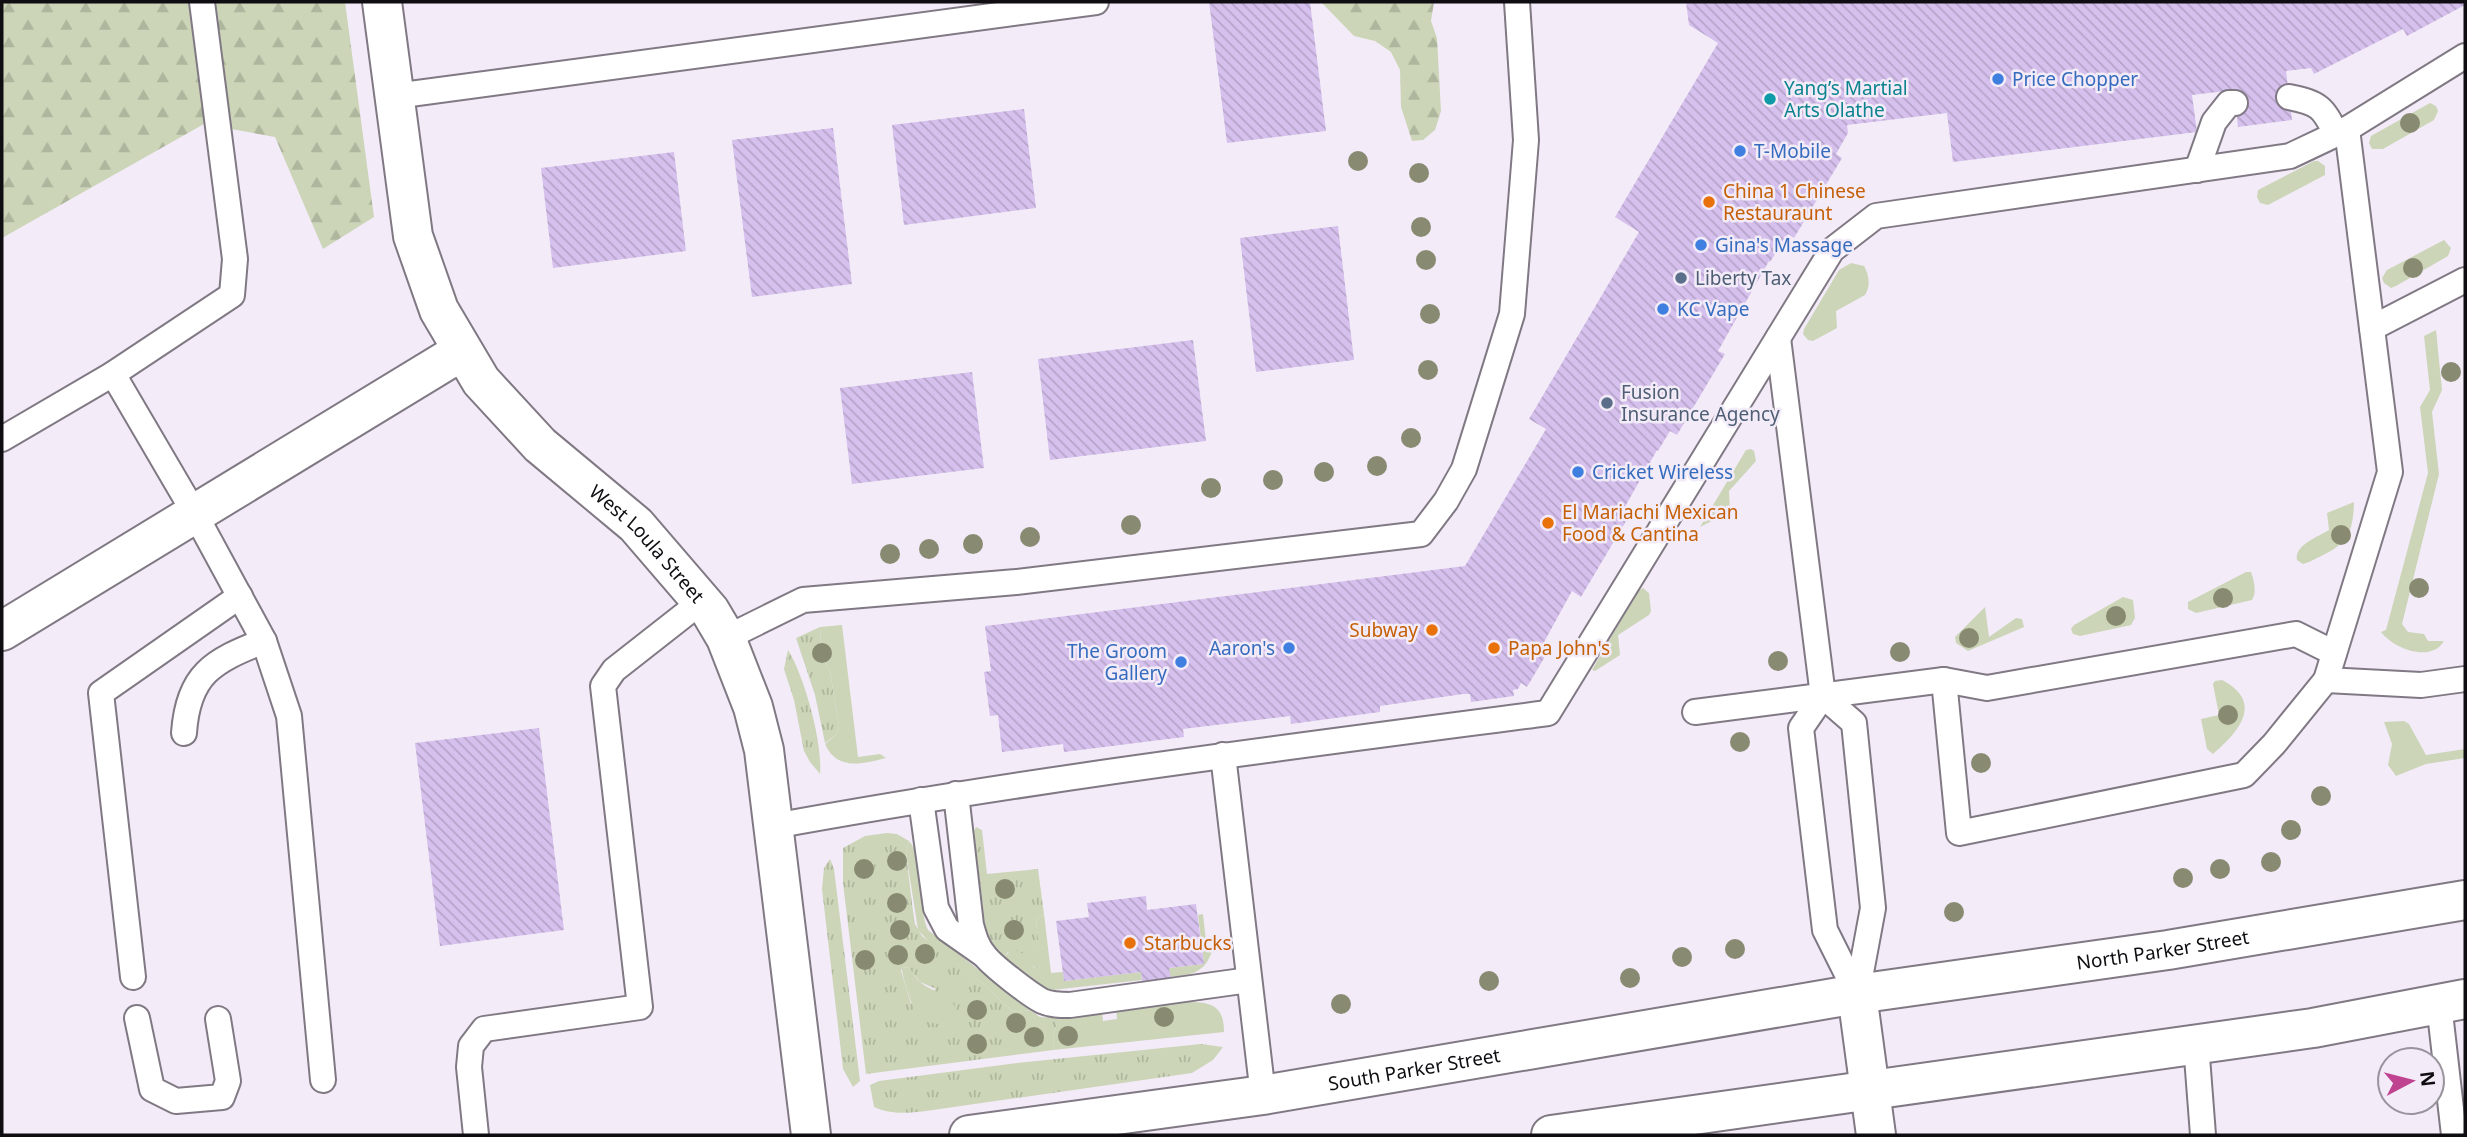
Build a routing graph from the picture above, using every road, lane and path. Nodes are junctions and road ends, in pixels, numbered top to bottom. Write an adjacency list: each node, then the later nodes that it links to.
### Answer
1 (202, 2): 15 (lane)
2 (382, 2): 6 (main road, West Loula Street)
3 (1096, 2): 6 (lane)
4 (1517, 2): 21 (lane)
5 (2465, 56): 9 (lane)
6 (395, 96): 14 (main road, West Loula Street)
7 (2289, 97): 9 (lane)
8 (2235, 103): 10 (lane)
9 (2342, 132): 10 (lane); 12 (lane)
10 (2197, 170): 13 (lane)
11 (2465, 279): 12 (lane)
12 (2372, 328): 23 (lane)
13 (1778, 338): 27 (lane); 30 (lane)
14 (462, 351): 17 (main road); 19 (main road, West Loula Street)
15 (113, 374): 16 (lane); 17 (lane)
16 (2, 439)
17 (195, 514): 18 (lane); 20 (main road)
18 (240, 596): 22 (lane); 36 (lane)
19 (702, 601): 21 (main road, West Loula Street); 46 (lane)
20 (2, 631)
21 (726, 638): 33 (main road, West Loula Street)
22 (264, 642): 29 (lane); 43 (lane)
23 (2334, 653): 25 (lane); 26 (lane)
24 (2465, 679): 26 (lane)
25 (1944, 680): 26 (lane); 27 (lane)
26 (2326, 680)
27 (1823, 696): 28 (lane); 38 (lane); 38 (lane)
28 (1695, 712)
29 (184, 733)
30 (1223, 755): 31 (lane); 37 (lane)
31 (956, 794): 32 (lane); 35 (lane)
32 (920, 800): 33 (lane); 35 (lane)
33 (774, 826): 47 (main road, West Loula Street)
34 (2465, 900): 38 (main road, North Parker Street)
35 (984, 955): 37 (lane)
36 (133, 977)
37 (1250, 980): 45 (lane)
38 (1857, 994): 44 (main road); 45 (main road, South Parker Street)
39 (2452, 1002): 42 (main road); 52 (lane)
40 (137, 1018): 41 (lane)
41 (218, 1019)
42 (2196, 1044): 44 (main road); 51 (lane)
43 (323, 1080)
44 (1871, 1091): 49 (main road); 50 (main road)
45 (1263, 1095): 48 (main road, South Parker Street)
46 (476, 1135)
47 (811, 1135)
48 (969, 1135)
49 (1551, 1135)
50 (1876, 1135)
51 (2203, 1135)
52 (2454, 1135)

